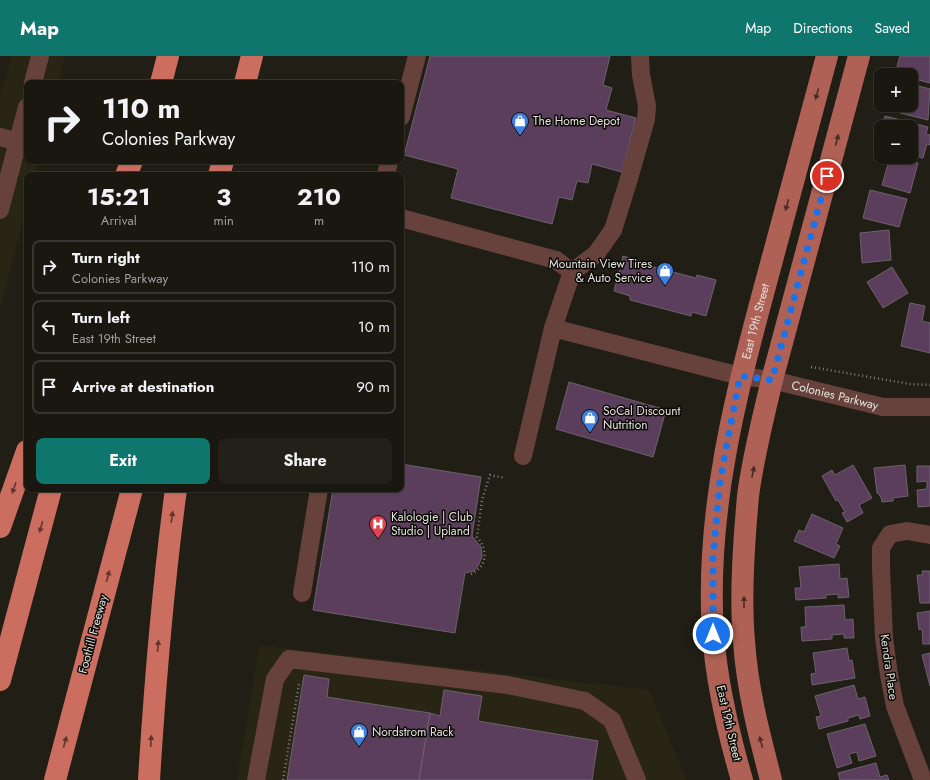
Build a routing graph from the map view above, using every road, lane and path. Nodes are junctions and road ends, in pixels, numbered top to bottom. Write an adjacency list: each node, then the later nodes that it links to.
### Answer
1 (40, 56): 9 (street)
2 (168, 56): 10 (highway)
3 (252, 56): 11 (highway)
4 (256, 56): 12 (highway)
5 (417, 56): 13 (street)
6 (640, 56): 19 (street)
7 (828, 56): 22 (main road, East 19th Street, one-way to 22)
8 (859, 56): 23 (main road, one-way to 8)
9 (34, 80)
10 (162, 80)
11 (246, 80)
12 (252, 80)
13 (404, 106)
14 (24, 118): 16 (street)
15 (0, 137): 16 (street)
16 (18, 142): 17 (street)
17 (0, 210)
18 (404, 219): 19 (street)
19 (572, 272): 20 (street)
20 (553, 328): 22 (street, Colonies Parkway); 26 (street)
21 (811, 367): 24 (path)
22 (740, 376): 23 (street, Colonies Parkway); 44 (main road, East 19th Street)
23 (772, 380): 25 (street, Colonies Parkway); 45 (main road, one-way to 23)
24 (930, 385)
25 (930, 407)
26 (523, 456)
27 (24, 459): 33 (highway, one-way to 33)
28 (505, 478): 35 (path)
29 (50, 492): 37 (highway, one-way to 37)
30 (131, 492): 39 (highway, Foothill Freeway, one-way to 30)
31 (176, 492): 40 (highway, one-way to 31)
32 (319, 492): 36 (street)
33 (0, 527)
34 (930, 535): 46 (street, Kendra Place)
35 (471, 574)
36 (302, 593)
37 (0, 680)
38 (299, 684): 42 (path)
39 (55, 780)
40 (149, 780)
41 (256, 780): 43 (street)
42 (283, 780)
43 (637, 780)
44 (742, 780)
45 (771, 780)
46 (923, 780)

